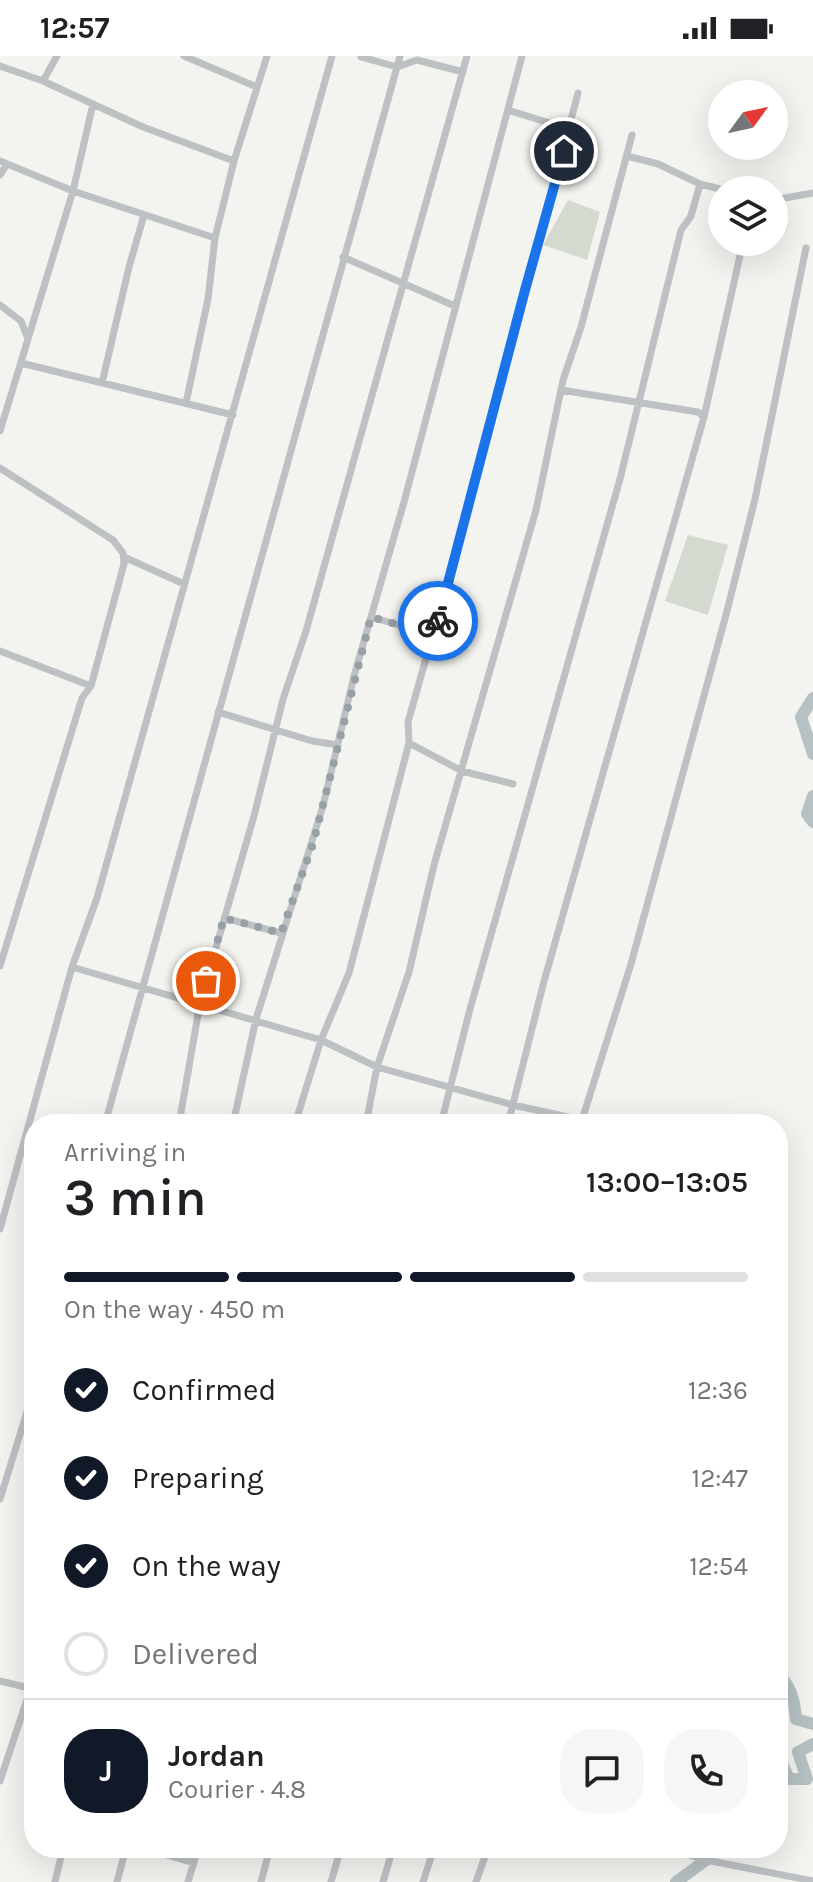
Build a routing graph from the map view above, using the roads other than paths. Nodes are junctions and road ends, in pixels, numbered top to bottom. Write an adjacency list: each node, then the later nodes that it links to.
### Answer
1 (57, 56): 12 (street)
2 (184, 56): 13 (street)
3 (267, 56): 13 (street)
4 (332, 56): 42 (street)
5 (400, 56): 10 (street)
6 (467, 56): 11 (street)
7 (522, 56): 16 (street)
8 (361, 57): 10 (street)
9 (0, 66): 12 (street)
10 (397, 67): 11 (street); 32 (street)
11 (463, 72): 33 (street)
12 (43, 81): 15 (street)
13 (257, 87): 20 (street)
14 (578, 93): 17 (street)
15 (93, 104): 20 (street); 25 (street)
16 (508, 110): 17 (street); 35 (street)
17 (569, 129): 51 (street)
18 (632, 135): 19 (street)
19 (627, 156): 23 (street); 39 (street)
20 (234, 161): 29 (street)
21 (4, 163): 22 (street); 25 (street)
22 (0, 175)
23 (700, 184): 24 (street); 41 (street)
24 (708, 186)
25 (73, 191): 28 (street); 36 (street)
26 (813, 193): 27 (street)
27 (788, 197)
28 (144, 215): 29 (street); 38 (street)
29 (215, 238): 40 (street)
30 (806, 248): 80 (street)
31 (740, 256): 43 (street)
32 (343, 257): 33 (street); 54 (street)
33 (403, 284): 35 (street); 55 (street)
34 (0, 305): 36 (street)
35 (455, 306): 45 (street)
36 (28, 339): 37 (street)
37 (21, 363): 38 (street); 44 (street)
38 (102, 383): 40 (street)
39 (561, 390): 41 (street); 58 (street)
40 (186, 403): 42 (street)
41 (637, 404): 43 (street); 69 (street)
42 (233, 415): 49 (street)
43 (704, 417): 70 (street)
44 (0, 431)
45 (423, 431): 46 (street); 50 (street)
46 (431, 439)
47 (0, 468): 48 (street)
48 (124, 557): 49 (street); 53 (street)
49 (184, 584): 63 (street)
50 (371, 617): 51 (street); 57 (street)
51 (434, 635): 56 (street)
52 (0, 651): 53 (street)
53 (91, 686): 62 (street)
54 (218, 712): 55 (street); 64 (street)
55 (275, 729): 57 (street); 60 (street)
56 (409, 743): 58 (street); 67 (street)
57 (338, 745): 61 (street)
58 (462, 771): 59 (street); 68 (street)
59 (513, 784)
60 (224, 918): 61 (street); 65 (street)
61 (281, 933): 66 (street)
62 (0, 966)
63 (72, 967): 64 (street); 71 (street)
64 (141, 987): 65 (street); 72 (street)
65 (200, 1003): 66 (street); 73 (street)
66 (256, 1019): 67 (street); 74 (street)
67 (321, 1040): 68 (street); 75 (street)
68 (377, 1067): 69 (street); 76 (street)
69 (451, 1089): 70 (street); 77 (street)
70 (513, 1105): 78 (street); 79 (street)
71 (32, 1114)
72 (108, 1114)
73 (181, 1114)
74 (235, 1114)
75 (298, 1114)
76 (368, 1114)
77 (444, 1114)
78 (511, 1114)
79 (549, 1114)
80 (584, 1114)
81 (24, 1142): 82 (street)
82 (0, 1229)
83 (24, 1421): 84 (street)
84 (0, 1499)
85 (0, 1681): 86 (street)
86 (24, 1686)
87 (24, 1711): 88 (street)
88 (0, 1781)
89 (61, 1858): 101 (street)
90 (123, 1858): 102 (street)
91 (177, 1858): 99 (street)
92 (195, 1858): 99 (street)
93 (267, 1858): 104 (street)
94 (338, 1858): 105 (street)
95 (390, 1858): 106 (street)
96 (431, 1858): 107 (street)
97 (484, 1858): 108 (street)
98 (699, 1858): 100 (street)
99 (194, 1863): 103 (street)
100 (813, 1881)
101 (55, 1882)
102 (117, 1882)
103 (188, 1882)
104 (261, 1882)
105 (331, 1882)
106 (383, 1882)
107 (423, 1882)
108 (476, 1882)

